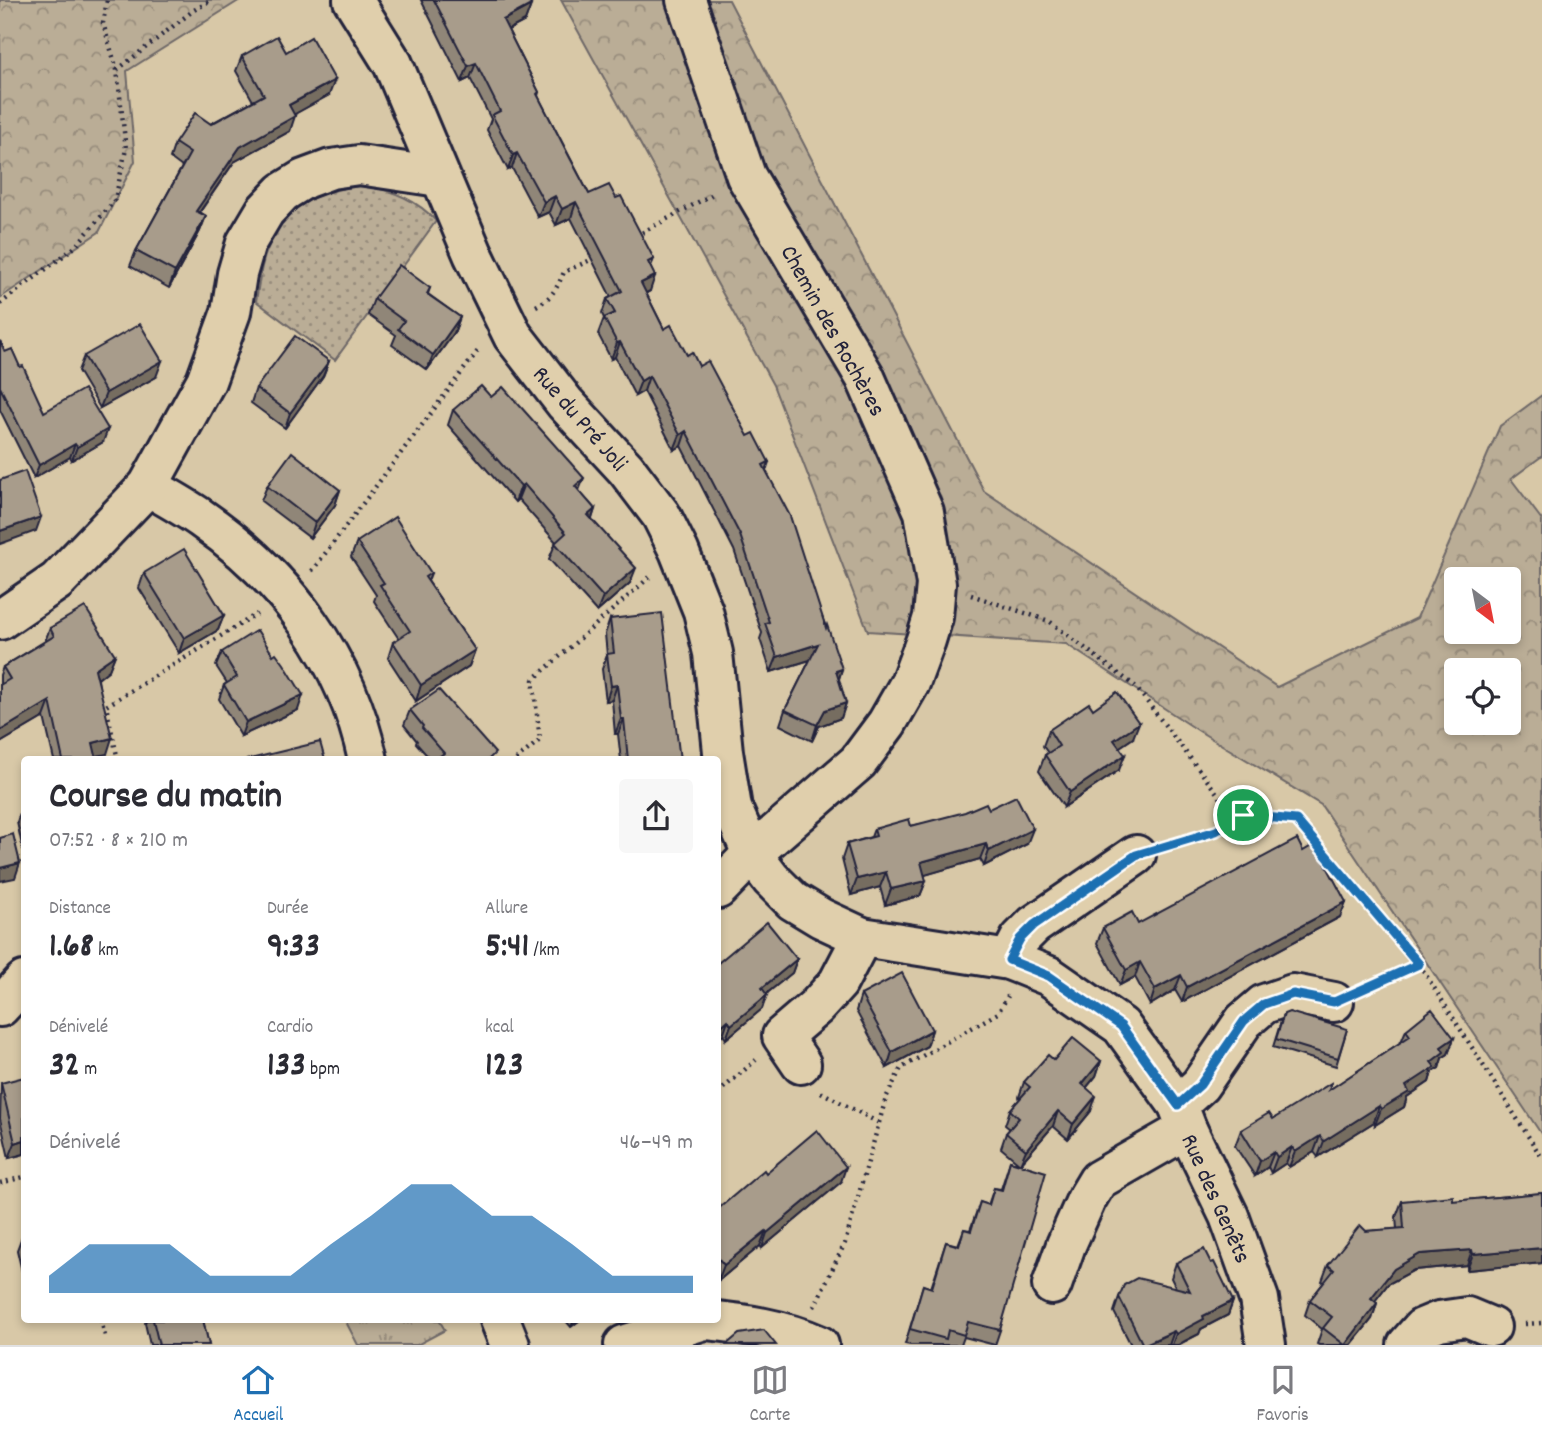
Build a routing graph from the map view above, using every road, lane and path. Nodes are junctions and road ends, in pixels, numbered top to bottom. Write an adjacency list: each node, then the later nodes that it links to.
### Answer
1 (107, 0): 5 (path)
2 (212, 0): 5 (path)
3 (353, 0): 7 (street, Rue du Pré Joli)
4 (685, 0): 6 (street, Chemin des Rochères)
5 (117, 70): 11 (path)
6 (746, 176): 8 (path); 15 (street, Chemin des Rochères)
7 (439, 177): 12 (street, Rue du Pré Joli); 13 (street)
8 (624, 243)
9 (600, 256): 10 (path)
10 (564, 272)
11 (0, 304)
12 (505, 323): 14 (street, Rue du Pré Joli); 16 (path)
13 (148, 486): 16 (street); 17 (street)
14 (679, 551): 20 (path); 22 (street, Rue du Pré Joli)
15 (936, 584): 21 (path); 22 (street, Chemin des Rochères)
16 (289, 597): 18 (path); 19 (street)
17 (0, 620)
18 (117, 756)
19 (367, 756)
20 (521, 756)
21 (1243, 815): 23 (path); 27 (path)
22 (752, 854): 24 (street, Chemin des Rochères); 25 (street, Rue des Genêts)
23 (1136, 855): 26 (street)
24 (721, 886)
25 (862, 937): 26 (street, Rue des Genêts); 31 (street)
26 (1017, 963): 33 (street, Rue des Genêts); 34 (path)
27 (1419, 964): 29 (path); 35 (path)
28 (21, 984): 30 (street)
29 (1334, 1002): 33 (street)
30 (0, 1007)
31 (792, 1050): 32 (path); 34 (path)
32 (721, 1091)
33 (1182, 1117): 38 (street); 48 (street, Rue des Genêts)
34 (879, 1123): 45 (path)
35 (1542, 1158)
36 (21, 1178): 37 (path)
37 (0, 1184)
38 (1052, 1285)
39 (102, 1323): 44 (path)
40 (501, 1323): 46 (street)
41 (688, 1323): 47 (street)
42 (721, 1323): 45 (street)
43 (1491, 1327): 49 (street)
44 (104, 1336)
45 (809, 1341)
46 (510, 1345)
47 (624, 1345)
48 (1266, 1345)
49 (1408, 1345)

